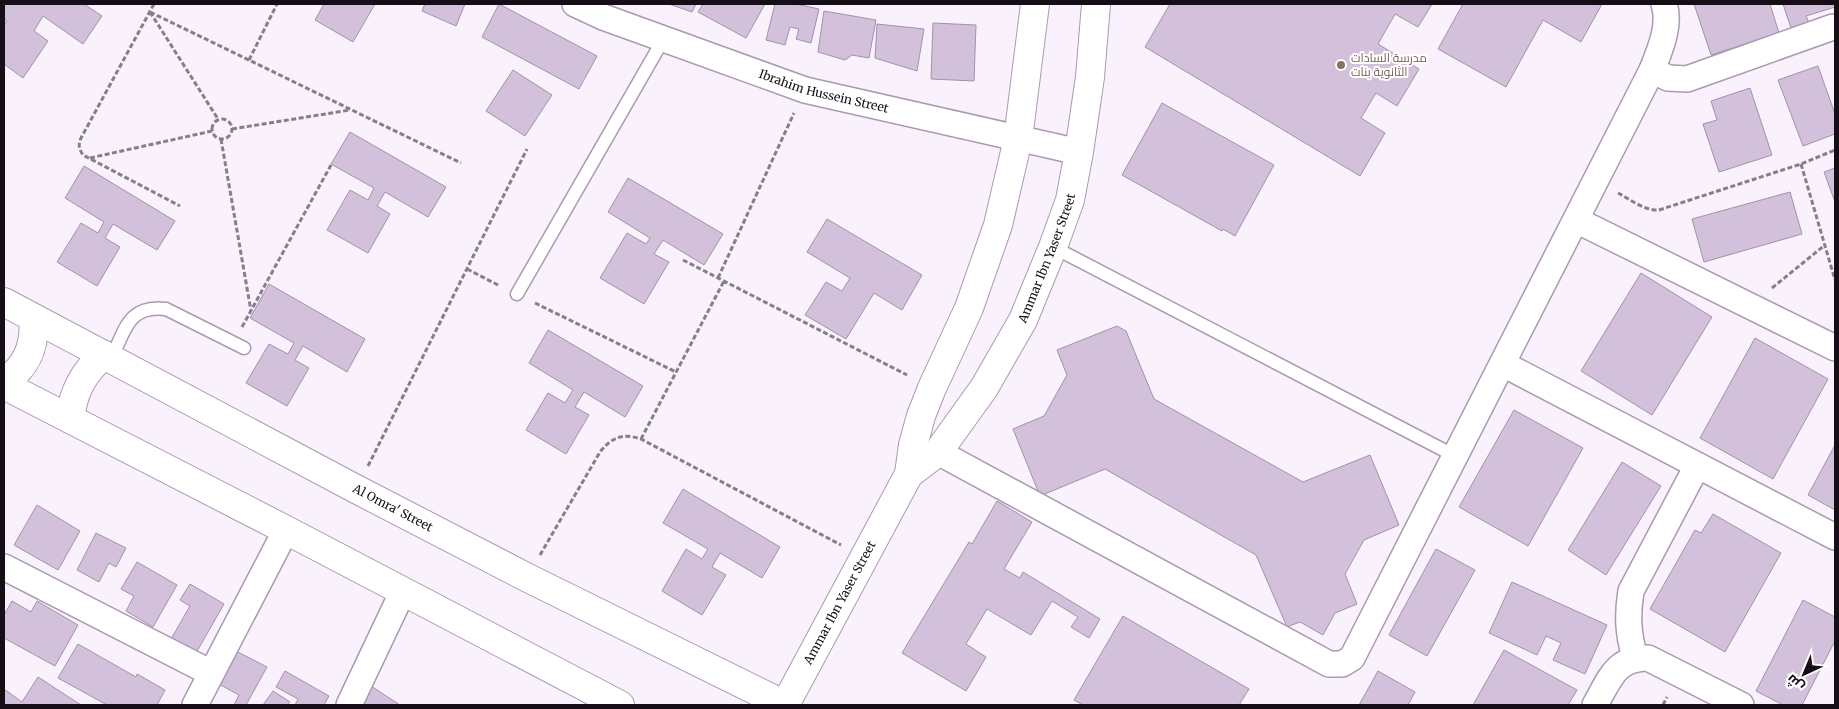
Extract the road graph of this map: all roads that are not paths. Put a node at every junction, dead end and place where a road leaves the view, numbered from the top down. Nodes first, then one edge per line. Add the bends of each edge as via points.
1 (575, 4) edge
2 (1035, 4) edge
3 (1096, 4) edge
4 (1664, 4) edge
5 (606, 11) edge
6 (1833, 27) dead end
7 (664, 40) junction
8 (1652, 70) junction
9 (1018, 139) junction
10 (1079, 152) junction
11 (1576, 220) junction
12 (1053, 247) junction
13 (517, 294) road end
14 (4, 302) edge
15 (33, 318) junction
16 (239, 346) road end
17 (1835, 348) edge
18 (108, 357) junction
19 (1502, 364) junction
20 (4, 383) edge
21 (70, 420) junction
22 (938, 452) junction
23 (1456, 456) junction
24 (1697, 466) junction
25 (909, 474) junction
26 (286, 530) junction
27 (1835, 537) edge
28 (4, 567) edge
29 (404, 591) junction
30 (1635, 658) junction
31 (212, 673) junction
32 (1729, 703) edge
33 (195, 705) edge
34 (349, 705) edge
35 (620, 705) edge
36 (785, 705) edge
37 (1595, 705) edge

1 - 5 street, Ibrahim Hussein Street
2 - 9 street, Ammar Ibn Yaser Street
3 - 10 street, Ammar Ibn Yaser Street
4 - 8 street via 1667,11 1663,41
5 - 7 street, Ibrahim Hussein Street
6 - 8 street via 1687,79 1668,78
7 - 9 street, Ibrahim Hussein Street via 805,90
7 - 13 lane
8 - 11 street
9 - 10 street, Ibrahim Hussein Street
9 - 25 street, Ammar Ibn Yaser Street via 998,224 969,308 932,388 917,430
10 - 12 street, Ammar Ibn Yaser Street via 1070,200
11 - 17 street
11 - 19 street
12 - 22 street, Ammar Ibn Yaser Street via 1018,328 984,388
12 - 23 lane
14 - 15 street, Al Omra' Street
15 - 18 street, Al Omra' Street
15 - 20 street via 33,344 28,356
16 - 18 lane via 166,309 153,307 140,311 130,320
18 - 21 street via 86,372 79,383
18 - 36 street, Al Omra' Street via 528,578
19 - 23 street
19 - 24 street
20 - 21 street
21 - 26 street
22 - 23 street via 1329,664 1342,664 1352,658
22 - 25 street, Ammar Ibn Yaser Street
24 - 27 street
24 - 30 street via 1631,591 1629,636
25 - 36 street, Ammar Ibn Yaser Street
26 - 29 street
26 - 31 street
28 - 31 street
29 - 34 street
29 - 35 street
30 - 32 street via 1648,658
30 - 37 street via 1621,664
31 - 33 street

